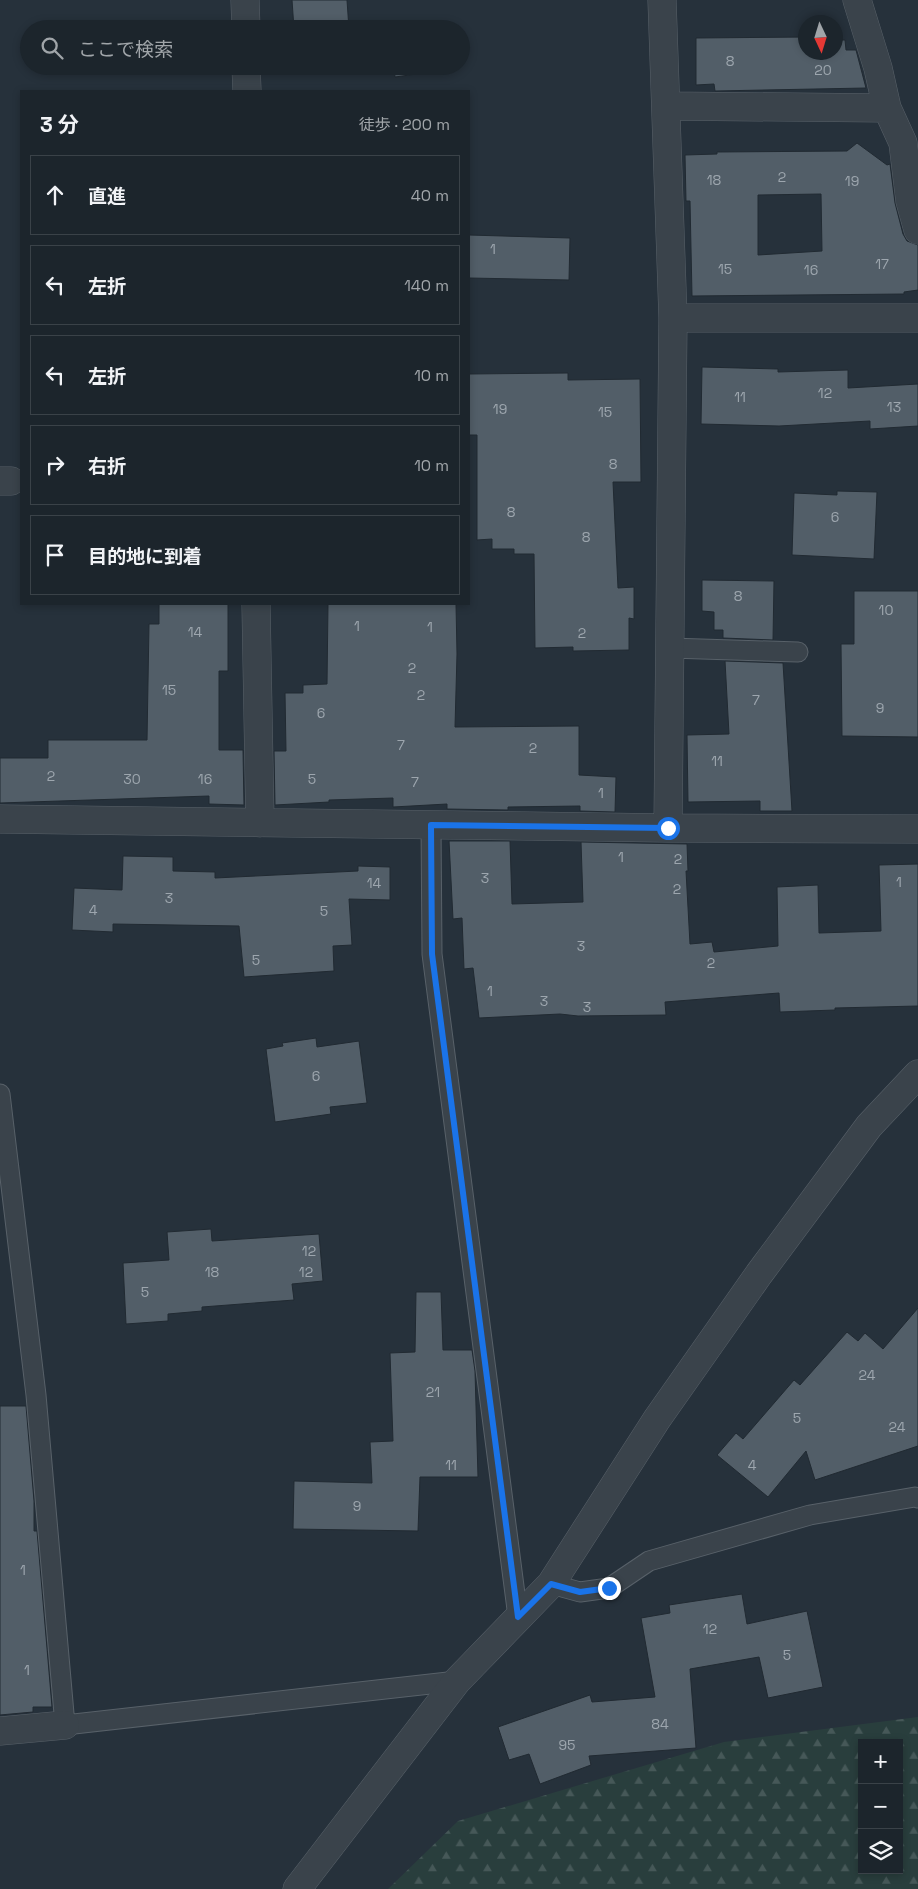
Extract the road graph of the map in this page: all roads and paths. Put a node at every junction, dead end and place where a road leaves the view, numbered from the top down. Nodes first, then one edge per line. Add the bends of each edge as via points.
1 (245, 0) edge
2 (662, 0) edge
3 (857, 0) edge
4 (246, 20) edge
5 (246, 75) edge
6 (247, 90) edge
7 (666, 106) junction
8 (888, 108) junction
9 (918, 230) edge
10 (673, 318) junction
11 (918, 318) edge
12 (256, 605) edge
13 (670, 648) junction
14 (798, 652) dead end
15 (0, 819) edge
16 (260, 823) junction
17 (431, 825) junction
18 (668, 828) junction
19 (918, 829) edge
20 (918, 1074) edge
21 (0, 1094) edge
22 (918, 1498) edge
23 (551, 1584) junction
24 (518, 1617) junction
25 (458, 1681) junction
26 (65, 1725) junction
27 (0, 1731) edge
28 (297, 1889) edge

1 - 4 street
2 - 7 street
3 - 8 street
5 - 6 street
7 - 8 street
7 - 10 street
8 - 9 street via 903,143 910,201
10 - 11 street
10 - 13 street
12 - 16 street
13 - 14 lane
13 - 18 street
15 - 16 street
16 - 17 street
17 - 18 street
17 - 24 lane via 432,954
18 - 19 street
20 - 23 street via 870,1126 759,1274 657,1419
21 - 26 lane via 36,1395
22 - 23 lane via 810,1515 659,1558 649,1561 609,1588 580,1592
23 - 24 street
24 - 25 street
25 - 26 lane
25 - 28 street
26 - 27 street

